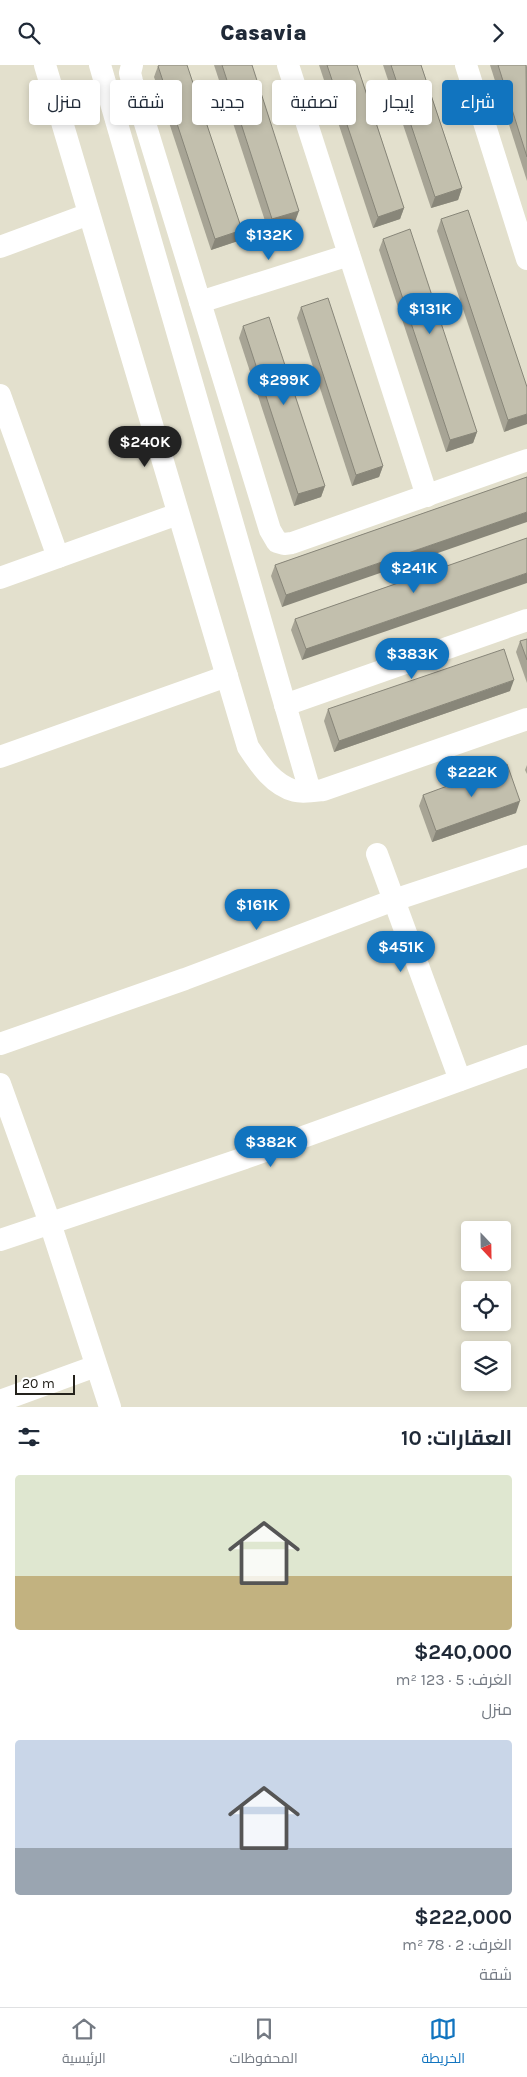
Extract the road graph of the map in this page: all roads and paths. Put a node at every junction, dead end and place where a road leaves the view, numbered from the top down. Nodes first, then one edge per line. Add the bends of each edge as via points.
1 (45, 65) edge
2 (100, 65) edge
3 (132, 65) edge
4 (288, 65) edge
5 (466, 65) edge
6 (90, 214) junction
7 (0, 247) edge
8 (349, 255) junction
9 (527, 259) edge
10 (200, 302) junction
11 (0, 395) edge
12 (527, 460) edge
13 (426, 496) junction
14 (178, 514) junction
15 (58, 557) junction
16 (0, 578) edge
17 (527, 620) edge
18 (227, 676) junction
19 (285, 705) junction
20 (527, 719) edge
21 (0, 757) edge
22 (310, 791) junction
23 (377, 854) dead end
24 (527, 856) edge
25 (394, 899) junction
26 (0, 1044) edge
27 (527, 1056) edge
28 (460, 1080) junction
29 (0, 1084) edge
30 (50, 1223) junction
31 (0, 1240) edge
32 (96, 1366) junction
33 (0, 1401) edge
34 (110, 1407) edge

1 - 6 street
2 - 19 street
3 - 10 street via 132,81
4 - 8 street
5 - 9 street
6 - 7 street
6 - 14 street
8 - 10 street
8 - 13 street
10 - 13 street via 270,530 277,542 292,543
11 - 15 street
12 - 13 street
14 - 15 street
14 - 18 street
15 - 16 street
17 - 19 street
18 - 21 street
18 - 22 street via 248,747 265,771 295,791
19 - 22 street
20 - 22 street via 323,791
23 - 25 street
24 - 25 street
25 - 26 street via 185,979
25 - 28 street
27 - 28 street
28 - 30 street via 245,1158
29 - 30 street
30 - 31 street
30 - 32 street
32 - 33 street
32 - 34 street

